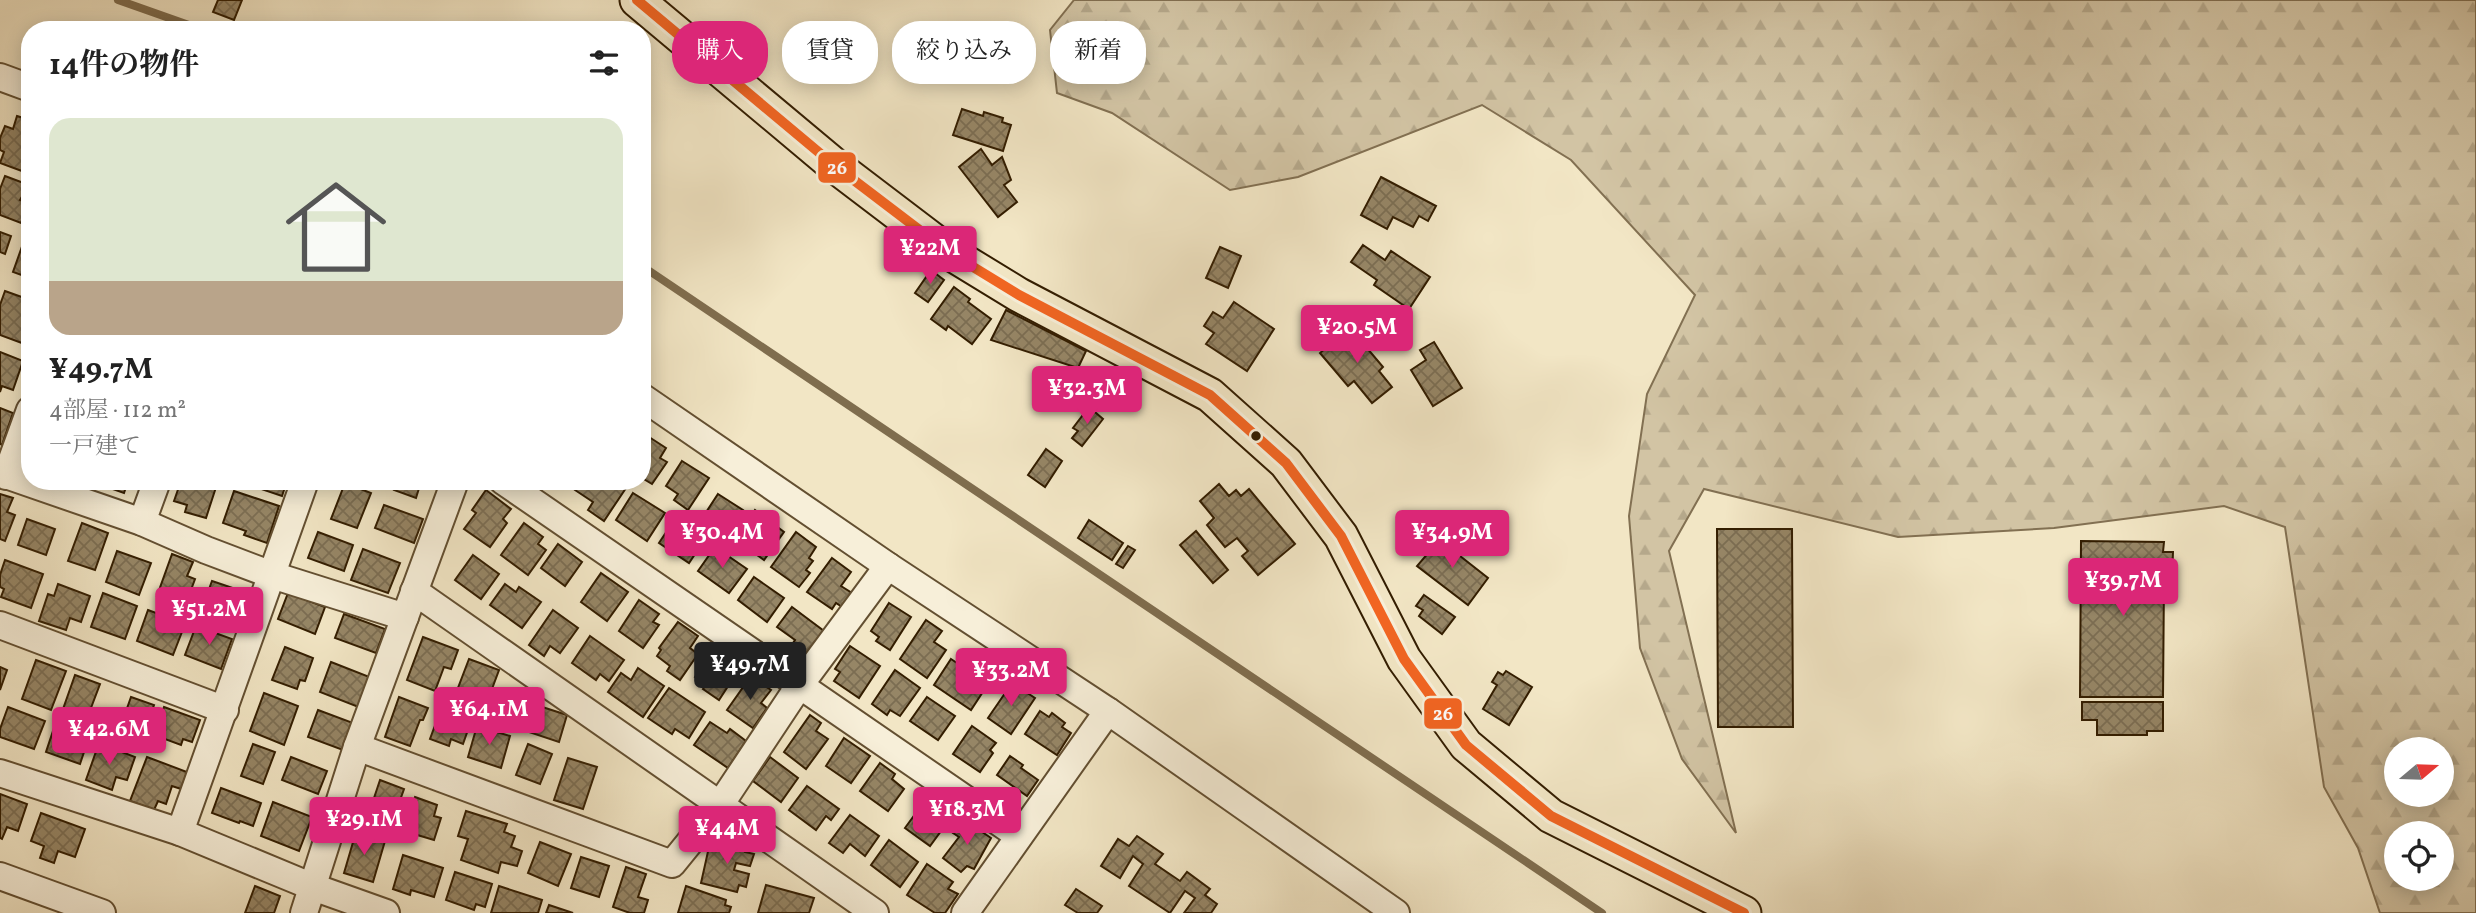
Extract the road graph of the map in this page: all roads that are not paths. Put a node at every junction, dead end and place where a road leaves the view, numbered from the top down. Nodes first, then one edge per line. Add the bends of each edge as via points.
1 (637, 0) edge
2 (0, 77) edge
3 (21, 85) edge
4 (651, 403) edge
5 (21, 432) edge
6 (3, 475) edge
7 (21, 481) edge
8 (47, 490) edge
9 (154, 490) edge
10 (302, 490) edge
11 (453, 490) edge
12 (516, 490) edge
13 (142, 522) junction
14 (888, 566) junction
15 (272, 575) junction
16 (414, 591) junction
17 (405, 617) junction
18 (0, 625) edge
19 (799, 686) junction
20 (225, 710) junction
21 (1108, 711) junction
22 (357, 747) junction
23 (0, 773) edge
24 (720, 805) junction
25 (180, 832) junction
26 (1019, 836) junction
27 (0, 876) edge
28 (313, 887) junction
29 (102, 913) edge
30 (304, 913) edge
31 (386, 913) edge
32 (876, 913) edge
33 (965, 913) edge
34 (1396, 913) edge
35 (1744, 913) edge

1 - 35 main road via 834,166 947,251 1019,295 1210,396 1286,463 1341,536 1404,659 1466,745 1551,816
2 - 3 street
4 - 14 street
5 - 6 street
6 - 7 street
8 - 13 street
9 - 13 street
10 - 15 street
11 - 16 street
12 - 19 street
13 - 15 street
14 - 19 street
14 - 21 street
15 - 17 street
15 - 20 street
16 - 17 street
16 - 24 street
17 - 22 street
18 - 20 street
19 - 24 street
19 - 26 street
20 - 25 street
21 - 26 street
21 - 34 street
22 - 24 street via 671,864
22 - 28 street
23 - 25 street
24 - 32 street
25 - 28 street
26 - 33 street
27 - 29 street
28 - 30 street
28 - 31 street

